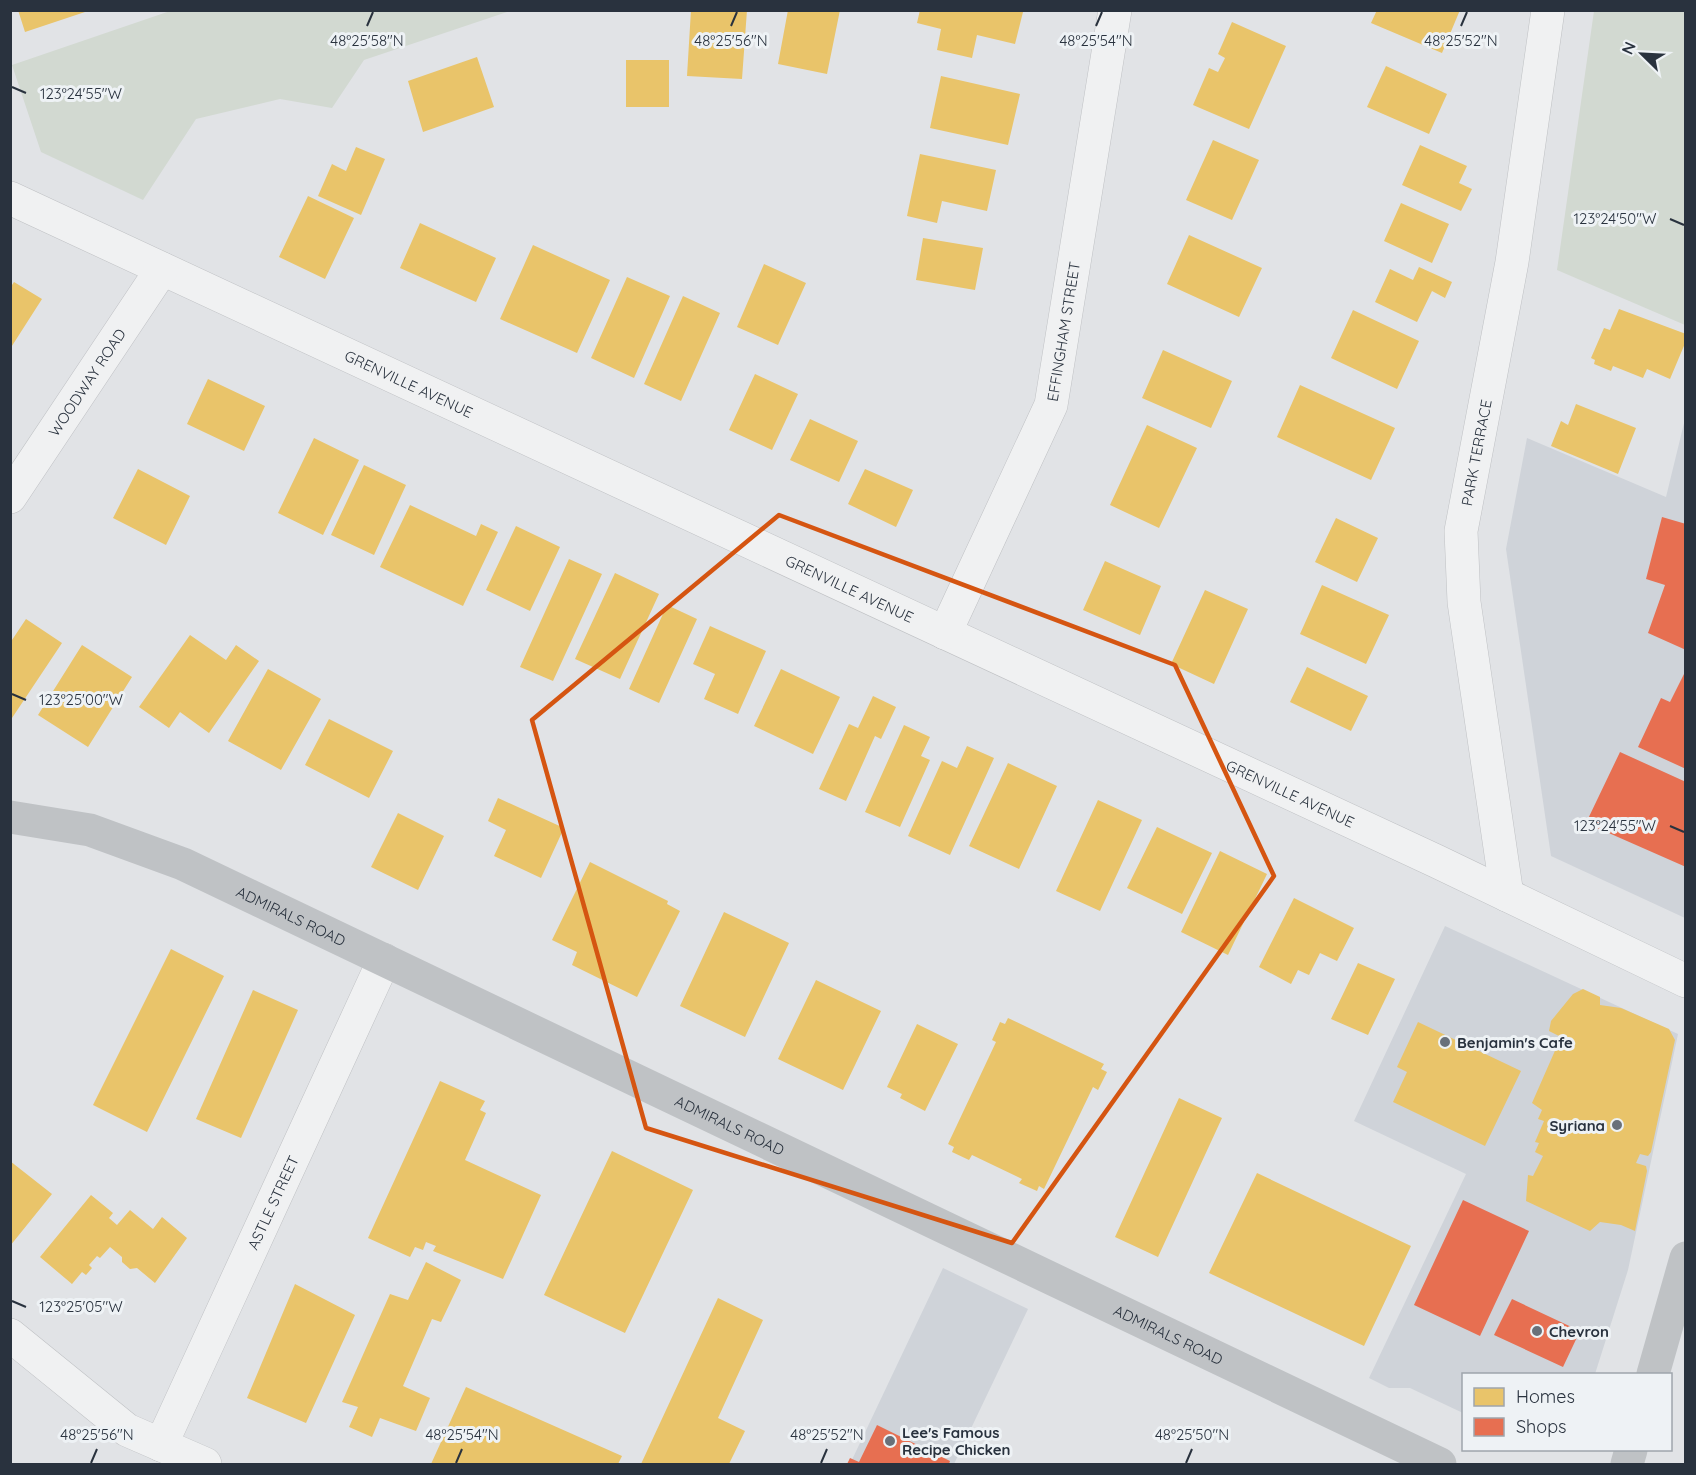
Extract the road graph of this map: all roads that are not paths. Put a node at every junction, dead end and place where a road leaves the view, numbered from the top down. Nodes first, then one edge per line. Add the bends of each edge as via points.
1 (1115, 10) edge
2 (1548, 10) edge
3 (10, 198) edge
4 (162, 268) junction
5 (10, 497) edge
6 (945, 633) junction
7 (10, 817) edge
8 (1506, 895) junction
9 (384, 960) junction
10 (1686, 981) edge
11 (1686, 1258) edge
12 (10, 1335) edge
13 (1653, 1373) edge
14 (161, 1445) junction
15 (205, 1464) edge
16 (1440, 1464) edge

1 - 6 street, EFFINGHAM STREET via 1051,405
2 - 8 street, PARK TERRACE via 1512,262 1461,531 1464,602
3 - 4 street, GRENVILLE AVENUE
4 - 5 street, WOODWAY ROAD
4 - 6 street, GRENVILLE AVENUE
6 - 8 street, GRENVILLE AVENUE
7 - 9 main road, ADMIRALS ROAD via 90,831 183,864
8 - 10 street, GRENVILLE AVENUE
9 - 14 street, ASTLE STREET
9 - 16 main road, ADMIRALS ROAD
11 - 13 main road
12 - 14 street via 127,1430
14 - 15 street

